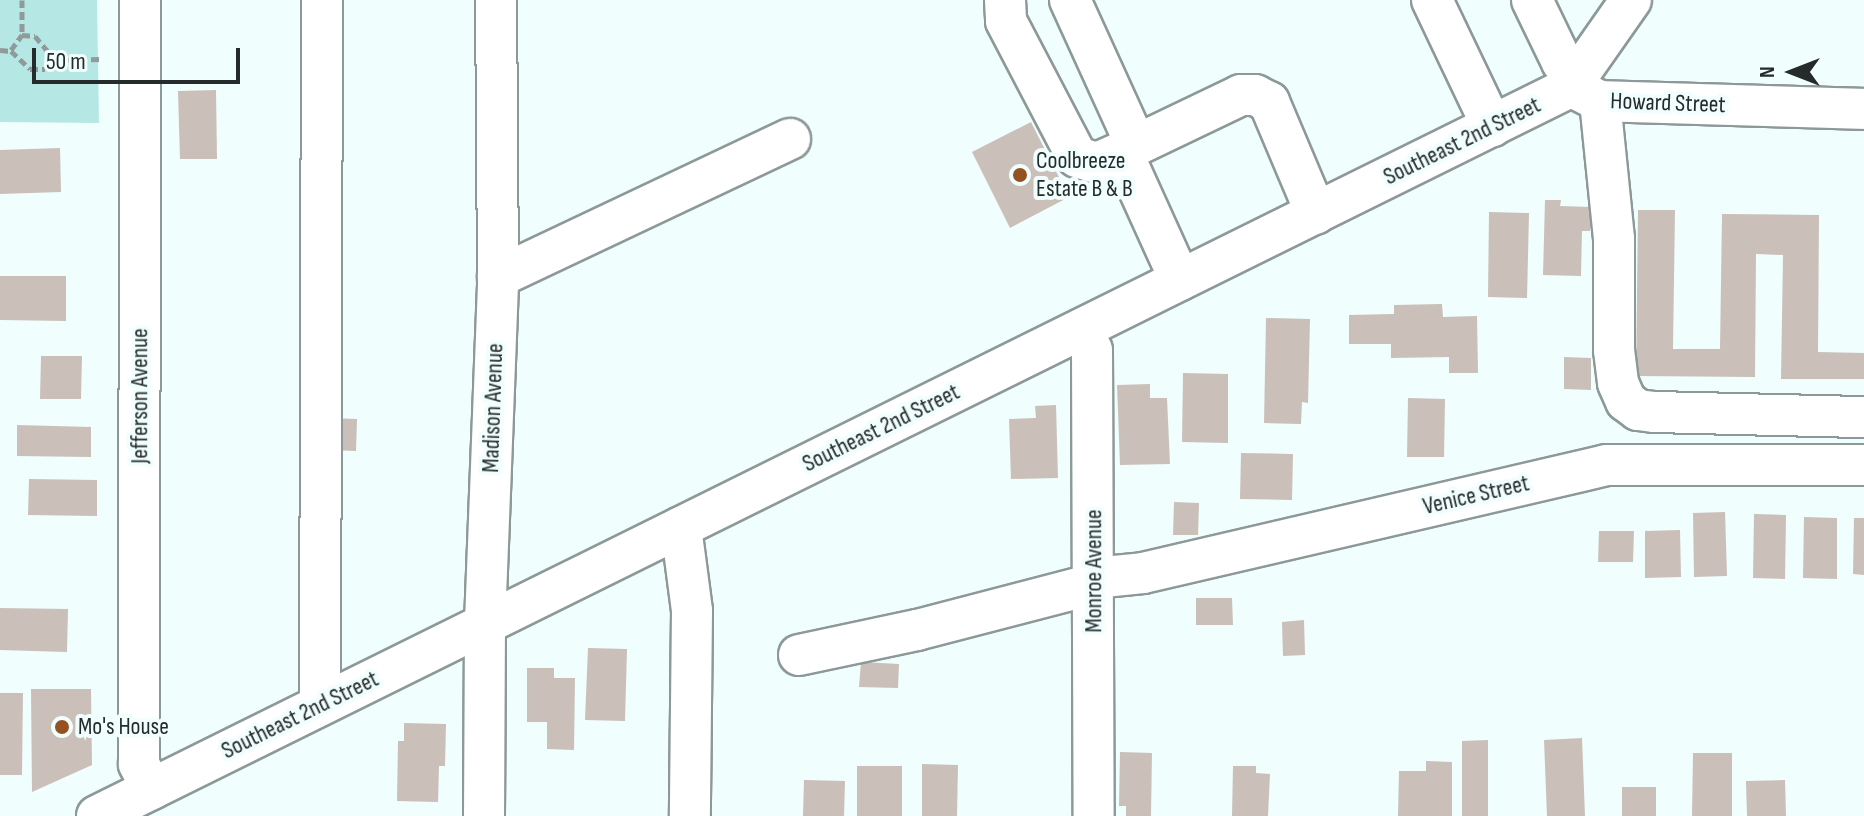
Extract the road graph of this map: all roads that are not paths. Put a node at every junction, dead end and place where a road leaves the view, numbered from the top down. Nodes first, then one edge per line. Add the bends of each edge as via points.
1 (140, 0) edge
2 (322, 0) edge
3 (496, 0) edge
4 (1005, 0) edge
5 (1070, 0) edge
6 (1432, 0) edge
7 (1532, 0) edge
8 (1631, 0) edge
9 (1583, 89) junction
10 (1864, 109) edge
11 (1492, 126) junction
12 (790, 139) dead end
13 (1129, 149) junction
14 (1316, 213) junction
15 (498, 277) junction
16 (1180, 280) junction
17 (1082, 329) junction
18 (1864, 417) edge
19 (1864, 465) edge
20 (681, 527) junction
21 (1094, 581) junction
22 (485, 623) junction
23 (799, 655) dead end
24 (320, 705) junction
25 (151, 789) junction
26 (97, 816) edge
27 (484, 816) edge
28 (690, 816) edge
29 (1094, 816) edge

1 - 25 street, Jefferson Avenue via 139,764
2 - 24 street
3 - 15 street, Madison Avenue
4 - 13 street via 1006,21 1077,157 1097,163
5 - 13 street
6 - 11 street
7 - 9 street via 1562,62
8 - 9 street, Southeast 2nd Street
9 - 10 street, Howard Street
9 - 11 street, Southeast 2nd Street
9 - 18 street via 1614,239 1618,383 1626,401 1638,410 1655,412
11 - 14 street, Southeast 2nd Street
12 - 15 street
13 - 14 street via 1241,95 1255,95 1269,102
13 - 16 street
14 - 16 street, Southeast 2nd Street
15 - 22 street, Madison Avenue
16 - 17 street, Southeast 2nd Street
17 - 20 street, Southeast 2nd Street
17 - 21 street, Monroe Avenue via 1092,350
19 - 21 street, Venice Street via 1606,465
20 - 22 street, Southeast 2nd Street
20 - 28 street via 692,611
21 - 23 street, Venice Street via 917,630
21 - 29 street, Monroe Avenue
22 - 24 street, Southeast 2nd Street
22 - 27 street, Madison Avenue
24 - 25 street, Southeast 2nd Street
25 - 26 street, Southeast 2nd Street

